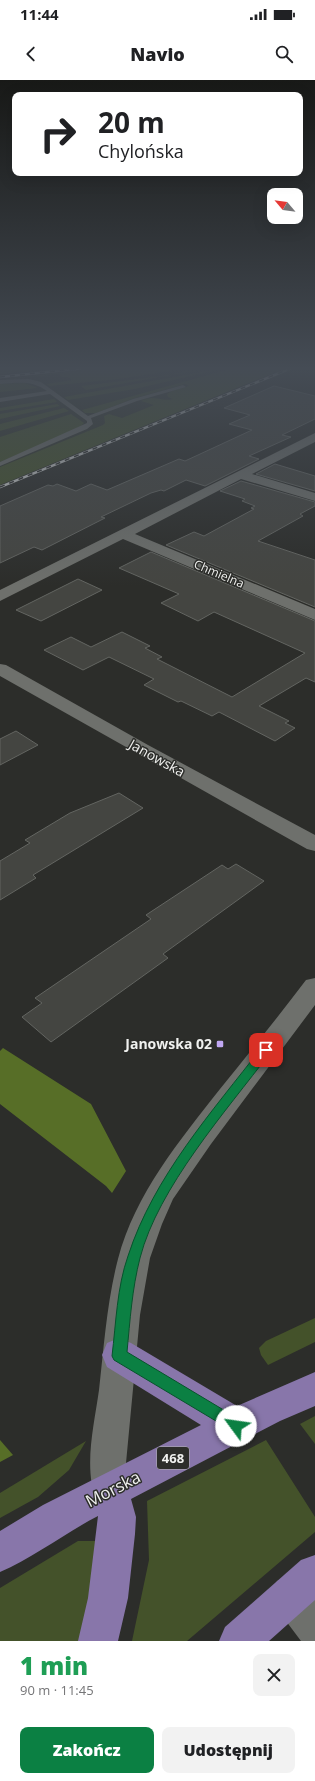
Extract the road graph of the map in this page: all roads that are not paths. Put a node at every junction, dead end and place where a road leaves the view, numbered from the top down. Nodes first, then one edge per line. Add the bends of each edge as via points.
1 (57, 440) edge
2 (309, 440) edge
3 (0, 464) edge
4 (241, 475) junction
5 (315, 497) edge
6 (123, 534) junction
7 (0, 596) edge
8 (315, 615) edge
9 (0, 669) edge
10 (315, 844) edge
11 (315, 987) edge
12 (119, 1356) junction
13 (315, 1389) edge
14 (236, 1426) junction
15 (110, 1490) junction
16 (0, 1553) edge
17 (303, 1584) edge
18 (315, 1627) edge
19 (98, 1641) edge
20 (239, 1641) edge

1 - 3 lane
2 - 4 street
4 - 5 street
4 - 6 street
6 - 7 street
6 - 8 street, Chmielna
9 - 10 street, Janowska
11 - 12 street via 201,1135 163,1190 147,1222 134,1258
12 - 14 main road
12 - 15 street via 108,1463
13 - 14 main road, Morska / 468
14 - 15 main road, Morska / 468
15 - 16 main road, Morska / 468 via 56,1518
15 - 19 main road via 117,1517 116,1534 108,1598
17 - 18 street
17 - 20 main road

